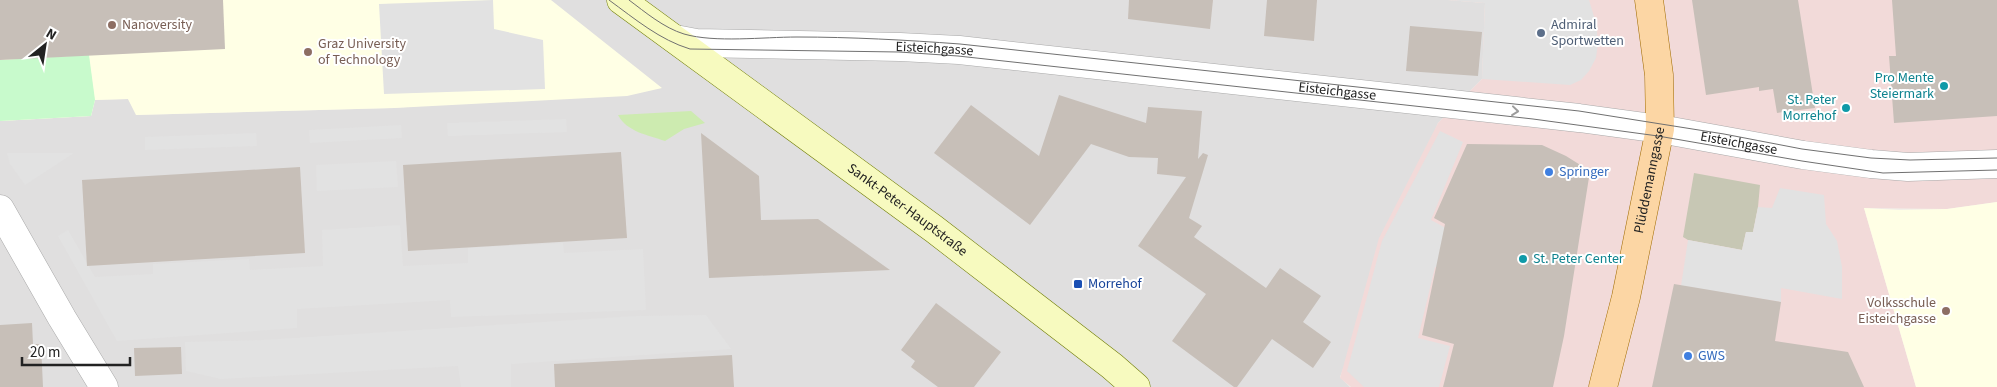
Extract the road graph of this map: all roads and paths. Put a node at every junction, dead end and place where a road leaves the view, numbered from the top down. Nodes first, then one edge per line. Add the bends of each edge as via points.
1 (621, 0) edge
2 (1650, 0) edge
3 (675, 39) junction
4 (1660, 129) junction
5 (1997, 164) edge
6 (0, 209) edge
7 (104, 387) edge
8 (1136, 387) edge
9 (1603, 387) edge

1 - 3 main road, Sankt-Peter-Hauptstraße
2 - 4 main road, Plüddemanngasse via 1659,75
3 -> 4 street, Eisteichgasse via 696,43 959,50
3 - 8 main road, Sankt-Peter-Hauptstraße via 934,229
4 - 5 street, Eisteichgasse via 1886,165
4 - 9 main road, Plüddemanngasse via 1626,297
6 - 7 street

